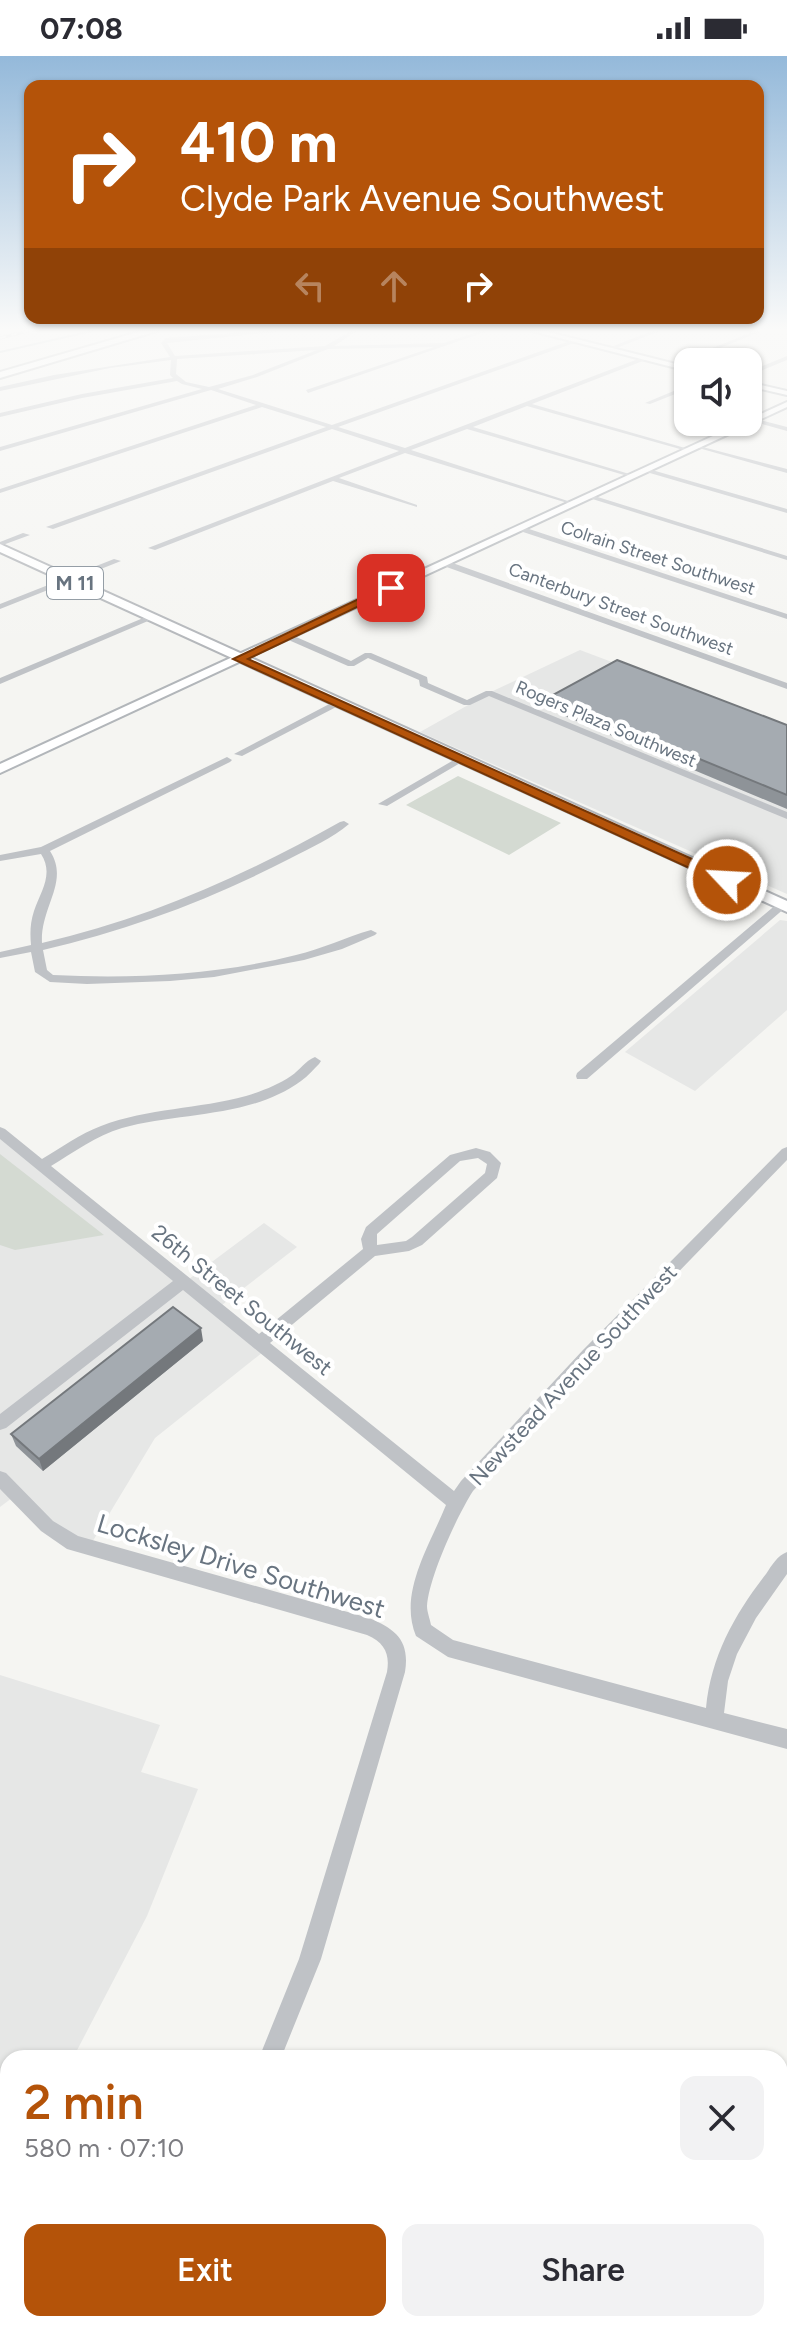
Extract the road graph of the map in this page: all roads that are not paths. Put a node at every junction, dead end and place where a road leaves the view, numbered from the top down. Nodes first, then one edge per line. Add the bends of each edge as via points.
1 (42, 437) edge
2 (165, 437) edge
3 (302, 437) edge
4 (362, 437) edge
5 (440, 437) edge
6 (501, 437) edge
7 (652, 437) edge
8 (716, 437) edge
9 (693, 448) junction
10 (0, 449) edge
11 (404, 451) junction
12 (645, 470) junction
13 (787, 471) edge
14 (633, 476) junction
15 (332, 478) junction
16 (0, 491) edge
17 (588, 496) junction
18 (572, 504) junction
19 (415, 506) dead end
20 (787, 511) edge
21 (50, 527) dead end
22 (520, 528) junction
23 (26, 535) dead end
24 (0, 546) edge
25 (152, 548) dead end
26 (787, 558) edge
27 (117, 561) dead end
28 (444, 563) junction
29 (69, 580) junction
30 (0, 607) edge
31 (787, 617) edge
32 (151, 618) junction
33 (287, 636) junction
34 (239, 659) junction
35 (0, 681) edge
36 (787, 686) edge
37 (337, 703) junction
38 (239, 754) dead end
39 (462, 759) junction
40 (227, 760) dead end
41 (0, 769) edge
42 (383, 804) dead end
43 (787, 816) edge
44 (344, 824) dead end
45 (44, 850) junction
46 (0, 858) edge
47 (785, 906) edge
48 (371, 933) dead end
49 (37, 948) junction
50 (0, 955) edge
51 (315, 1061) dead end
52 (582, 1076) dead end
53 (0, 1132) edge
54 (787, 1152) edge
55 (42, 1166) junction
56 (371, 1251) junction
57 (184, 1281) junction
58 (260, 1342) junction
59 (0, 1423) edge
60 (0, 1478) edge
61 (456, 1503) junction
62 (787, 1560) edge
63 (714, 1719) junction
64 (787, 1739) edge
65 (273, 2050) edge

1 - 10 street
2 - 16 street
3 - 21 street
4 - 11 street
5 - 11 street
6 - 14 street
7 - 9 street
8 - 9 main road
9 - 12 main road
9 - 13 street
11 - 15 street
11 - 18 street
12 - 14 main road
12 - 20 street
14 - 17 main road
15 - 19 street
15 - 25 street
17 - 18 main road
17 - 26 street
18 - 22 main road
22 - 28 main road
22 - 31 street, Colrain Street Southwest
23 - 24 street
24 - 29 main road, M 11
27 - 29 street
28 - 33 main road
28 - 36 street, Canterbury Street Southwest
29 - 30 street
29 - 32 main road, M 11
32 - 34 main road, M 11
32 - 35 street
33 - 34 main road
33 - 43 street, Rogers Plaza Southwest via 351,664 368,655 467,703 489,693
34 - 37 main road, M 11
34 - 41 main road
37 - 38 street
37 - 39 main road, M 11
39 - 42 street
39 - 47 main road, M 11
40 - 45 street
44 - 49 street via 242,881 189,903
45 - 46 street
45 - 49 street via 53,862 54,878 38,917
47 - 52 street
48 - 49 street via 341,946 259,965 147,978 50,978 41,972
49 - 50 street
51 - 55 street via 294,1080 226,1105 98,1132
53 - 55 street, 26th Street Southwest
54 - 61 street, Newstead Avenue Southwest via 589,1354
55 - 57 street, 26th Street Southwest
56 - 56 street via 417,1241 492,1175 494,1163 477,1153 455,1158 371,1231
56 - 58 street
57 - 58 street, 26th Street Southwest
57 - 59 street
58 - 61 street, 26th Street Southwest
60 - 65 street, Locksley Drive Southwest via 47,1526 73,1543 369,1627 393,1643 398,1666 310,1959
61 - 63 street, Newstead Avenue Southwest via 419,1597 423,1630 448,1648
62 - 63 street via 734,1640 721,1671
63 - 64 street

